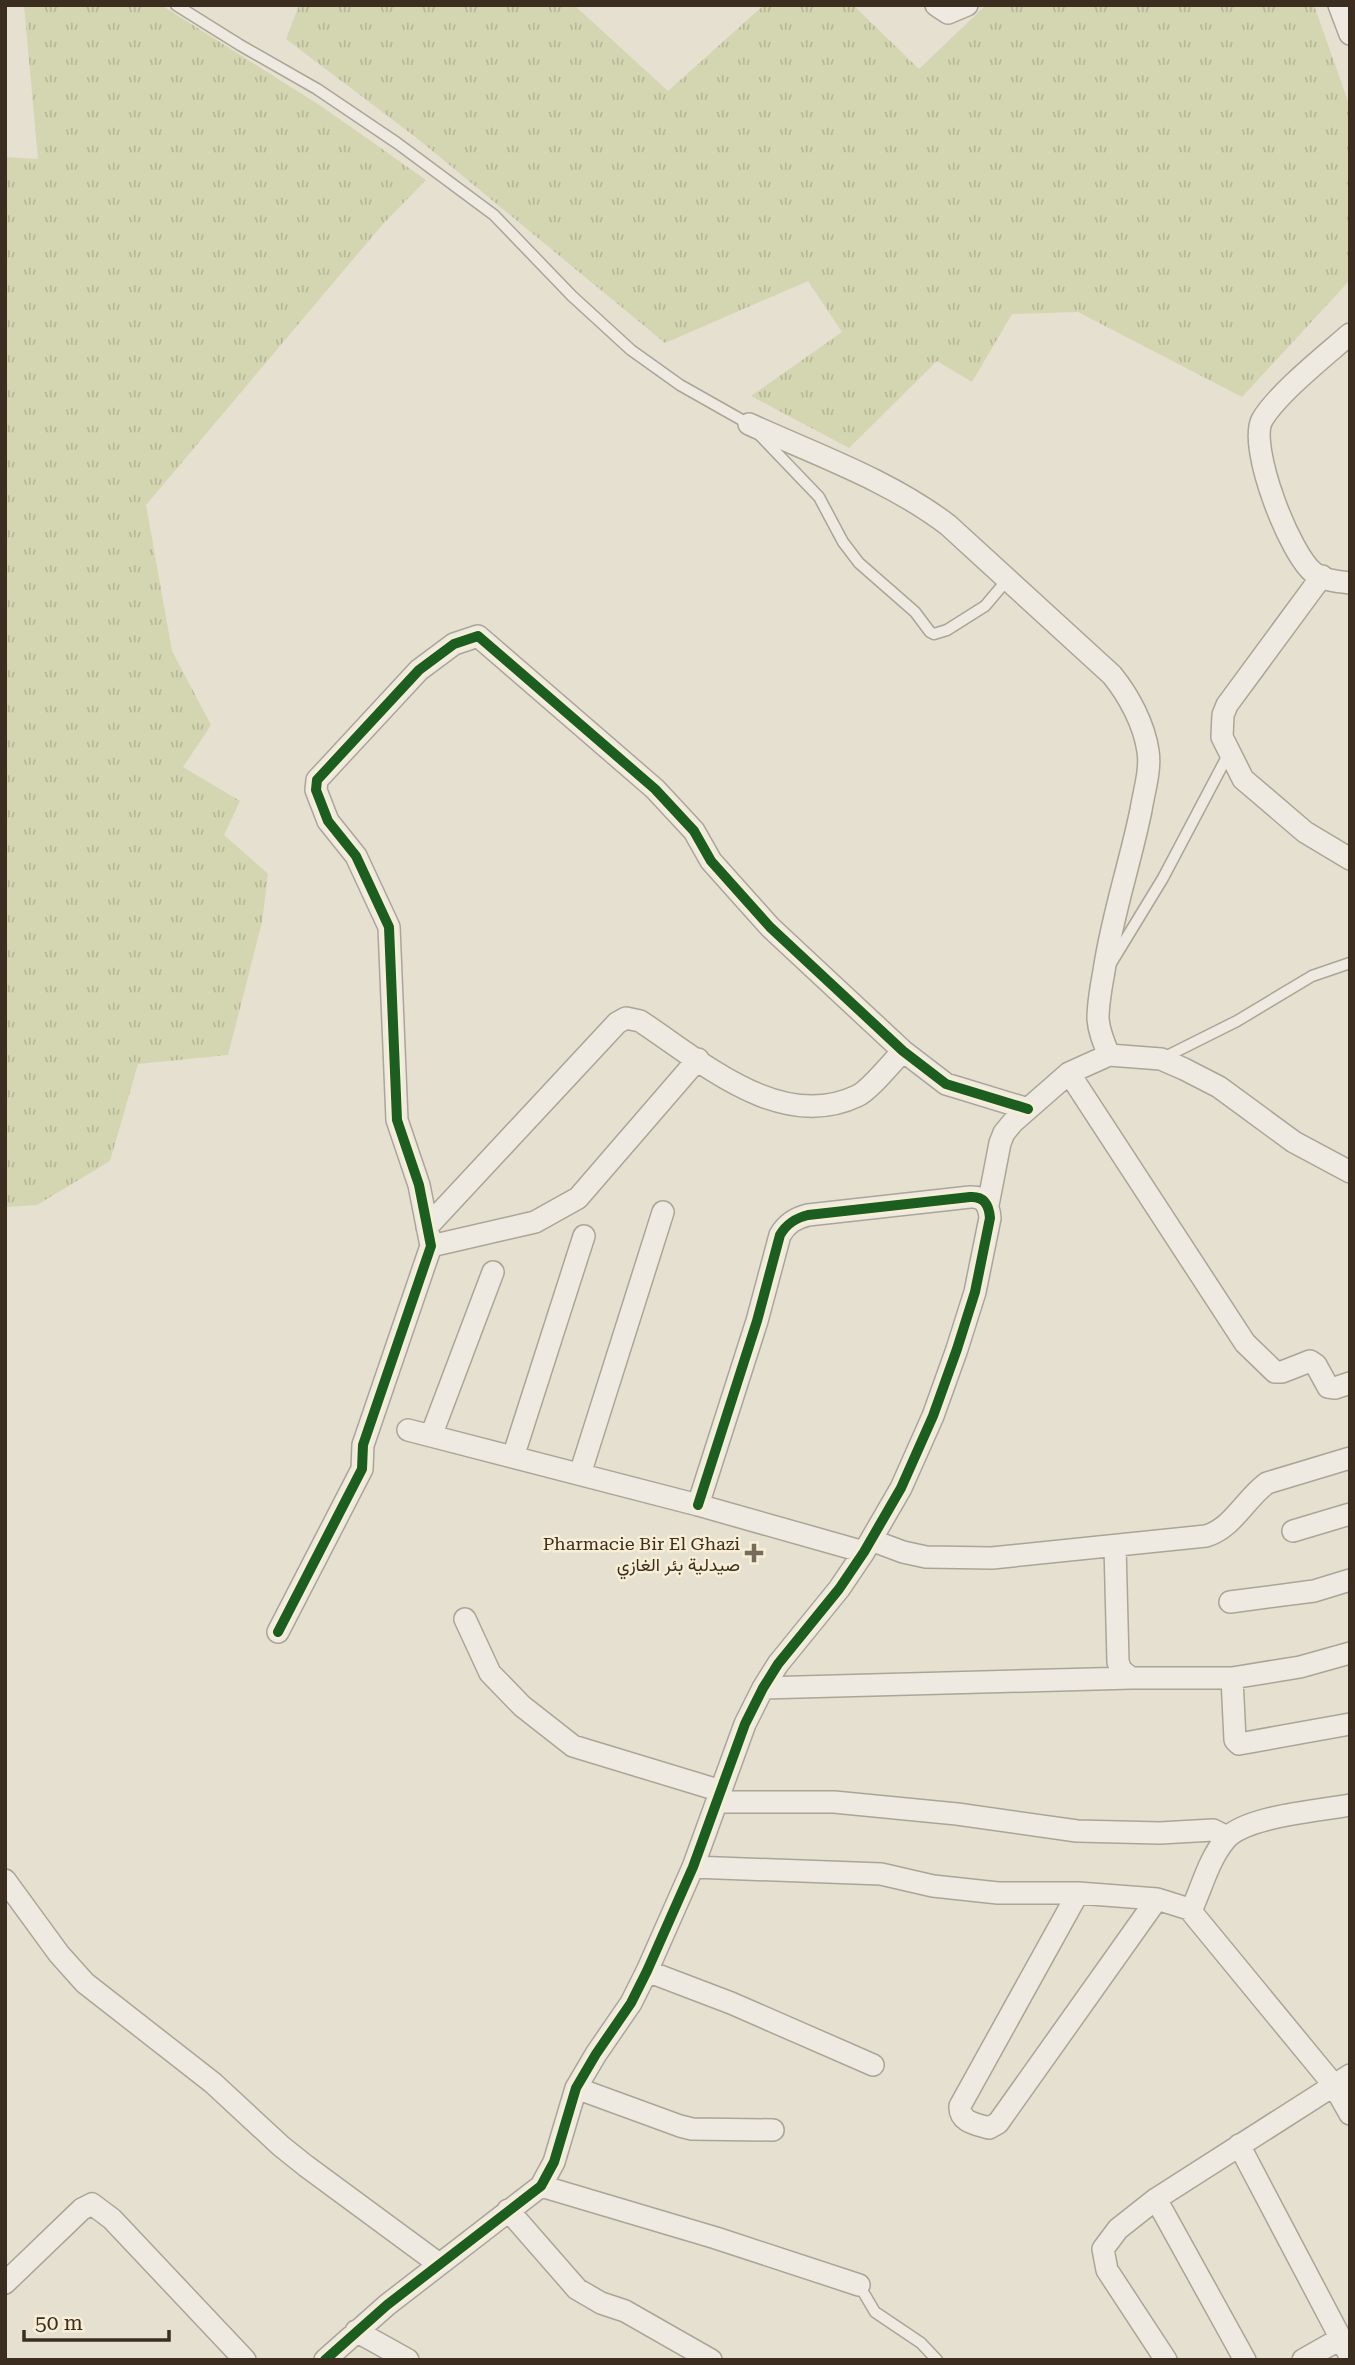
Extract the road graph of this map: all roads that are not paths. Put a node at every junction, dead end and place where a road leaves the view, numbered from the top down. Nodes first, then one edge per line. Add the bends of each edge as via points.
1 (176, 5) edge
2 (936, 5) edge
3 (967, 5) edge
4 (1339, 5) edge
5 (1350, 34) edge
6 (1350, 334) edge
7 (749, 424) junction
8 (1322, 576) junction
9 (1007, 580) junction
10 (1350, 583) edge
11 (1230, 751) junction
12 (1350, 859) edge
13 (1350, 963) edge
14 (1103, 975) junction
15 (903, 1051) junction
16 (1109, 1055) junction
17 (698, 1059) junction
18 (1161, 1059) junction
19 (1069, 1073) junction
20 (1028, 1109) junction
21 (1350, 1172) edge
22 (988, 1205) junction
23 (663, 1212) dead end
24 (584, 1236) dead end
25 (429, 1237) junction
26 (493, 1272) dead end
27 (1350, 1383) edge
28 (408, 1430) dead end
29 (431, 1436) junction
30 (513, 1457) junction
31 (1350, 1458) edge
32 (580, 1474) junction
33 (698, 1505) junction
34 (1350, 1514) edge
35 (1293, 1531) dead end
36 (867, 1546) junction
37 (1115, 1546) junction
38 (1350, 1580) edge
39 (1230, 1602) dead end
40 (465, 1619) dead end
41 (278, 1632) dead end
42 (1350, 1653) edge
43 (1131, 1678) junction
44 (1232, 1678) junction
45 (763, 1688) junction
46 (1350, 1724) edge
47 (719, 1796) junction
48 (1350, 1805) edge
49 (1227, 1837) junction
50 (693, 1867) junction
51 (5, 1880) edge
52 (1078, 1893) junction
53 (1157, 1899) junction
54 (1189, 1909) junction
55 (647, 1971) junction
56 (873, 2065) dead end
57 (1341, 2079) edge
58 (576, 2088) junction
59 (1350, 2114) edge
60 (773, 2130) dead end
61 (1239, 2145) junction
62 (541, 2186) junction
63 (1156, 2199) junction
64 (508, 2210) junction
65 (439, 2264) junction
66 (5, 2283) edge
67 (859, 2285) joint
68 (356, 2331) junction
69 (1345, 2347) edge
70 (245, 2360) edge
71 (325, 2360) edge
72 (408, 2360) edge
73 (711, 2360) edge
74 (937, 2360) edge
75 (1166, 2360) edge
76 (1245, 2360) edge
77 (1303, 2360) edge

1 - 7 lane via 397,143 494,215 631,350 680,385
2 - 3 street via 948,13
4 - 5 street
6 - 8 street via 1275,404 1261,422 1259,433 1284,530 1313,572
7 - 9 street via 895,489 948,525
7 - 9 lane via 819,497 859,563 915,612 930,632 947,630 985,606
8 - 10 street
8 - 11 street via 1227,705 1221,728
9 - 14 street via 1126,692 1148,752 1148,773
11 - 12 street via 1252,788 1305,832
11 - 14 lane via 1147,906
13 - 18 lane via 1312,976
14 - 16 street via 1098,1019
15 - 17 street via 859,1096 823,1107 784,1105 746,1091
15 - 20 street via 946,1084
15 - 25 street via 770,927 655,789 478,636 454,644 419,670 317,780 316,790 328,821 356,856 389,927 397,1120 419,1185
16 - 18 street
16 - 19 street
17 - 25 street via 578,1198 536,1222
17 - 25 street via 640,1021 625,1018 617,1023
18 - 21 street via 1219,1087 1294,1142
19 - 20 street
19 - 27 street via 1245,1343 1275,1372 1310,1361 1328,1387
20 - 22 street via 1004,1133
22 - 33 street via 970,1197 808,1215 784,1228
22 - 36 street via 990,1218 978,1279 957,1349 906,1476
23 - 32 street
24 - 30 street
25 - 41 street via 363,1445 362,1469
26 - 29 street
28 - 29 street
29 - 30 street
30 - 32 street
31 - 37 street via 1267,1483 1216,1534
32 - 33 street
33 - 36 street
34 - 35 street
36 - 37 street via 926,1557 992,1558
36 - 45 street
37 - 43 street via 1118,1662
38 - 39 street via 1314,1591
40 - 47 street via 490,1673 522,1706 573,1746
42 - 44 street
43 - 44 street
43 - 45 street
44 - 46 street via 1235,1740 1239,1744
45 - 47 street
47 - 49 street via 957,1814 1077,1831 1213,1830
47 - 50 street
48 - 49 street via 1258,1821
49 - 54 street
50 - 52 street via 881,1874 998,1894
50 - 55 street
51 - 65 street via 85,1983 213,2083 306,2166
52 - 53 street
52 - 53 street via 960,2106 963,2119 989,2128 998,2123
53 - 54 street
54 - 57 street
55 - 56 street
55 - 58 street
57 - 59 street
57 - 61 street
58 - 60 street via 692,2129
58 - 62 street via 554,2162
61 - 63 street
61 - 69 street
62 - 64 street
62 - 67 street
63 - 75 street via 1118,2229 1103,2249 1107,2270
63 - 76 street
64 - 65 street
64 - 73 street via 577,2289
65 - 68 street
66 - 70 street via 82,2208 92,2204 112,2219
67 - 74 lane via 875,2312 922,2343
68 - 71 street
68 - 72 street
69 - 77 street

